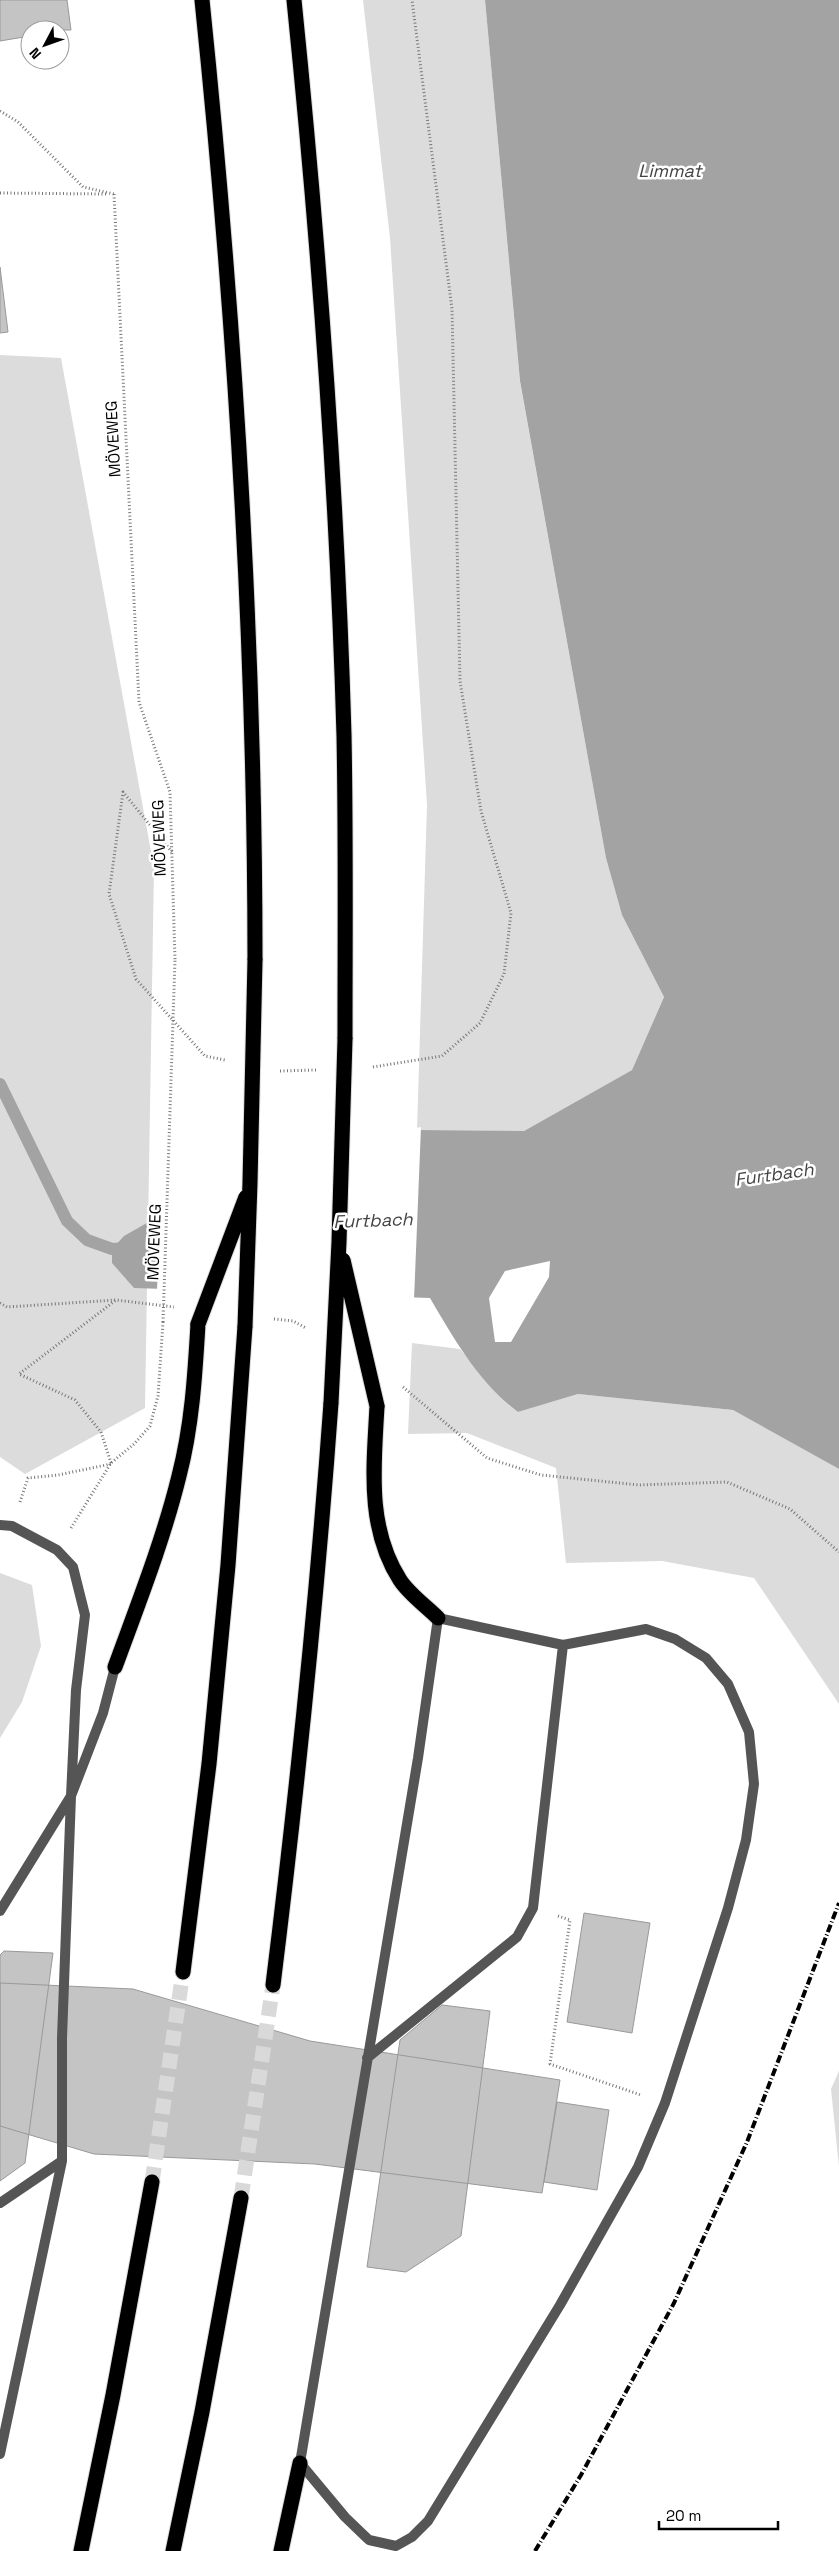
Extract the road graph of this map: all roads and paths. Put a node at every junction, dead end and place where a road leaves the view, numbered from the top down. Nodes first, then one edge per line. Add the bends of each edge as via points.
1 (202, 0) edge
2 (294, 0) edge
3 (412, 0) edge
4 (0, 111) edge
5 (0, 193) edge
6 (114, 194) junction
7 (172, 852) junction
8 (136, 980) dead end
9 (442, 1056) dead end
10 (250, 1183) junction
11 (339, 1242) junction
12 (116, 1300) junction
13 (0, 1303) edge
14 (175, 1307) dead end
15 (273, 1319) dead end
16 (309, 1329) dead end
17 (395, 1382) dead end
18 (111, 1463) junction
19 (0, 1525) edge
20 (12, 1526) junction
21 (58, 1550) junction
22 (839, 1552) edge
23 (438, 1618) junction
24 (563, 1645) junction
25 (115, 1667) joint
26 (71, 1796) junction
27 (533, 1908) junction
28 (0, 1911) edge
29 (183, 1972) tunnel mouth
30 (273, 1985) tunnel mouth
31 (367, 2058) junction
32 (665, 2103) junction
33 (62, 2161) junction
34 (152, 2182) tunnel mouth
35 (241, 2198) tunnel mouth
36 (0, 2203) edge
37 (0, 2454) edge
38 (300, 2463) junction
39 (395, 2548) edge
40 (81, 2551) edge
41 (173, 2551) edge
42 (281, 2551) edge

1 - 10 highway, bridge via 231,303 253,738 255,960
2 - 11 highway, bridge via 322,306 336,532 344,746 345,1039
3 - 9 path via 452,310 460,681 481,811 511,913 504,974 480,1023
4 - 6 path via 18,122 83,187
5 - 6 path
6 - 7 path, MÖVEWEG via 139,702 170,792
7 - 8 path via 123,792 109,894
7 - 18 path, MÖVEWEG, bridge via 175,960 158,1396 150,1426
10 - 25 highway, bridge via 198,1324 192,1400 180,1474 161,1542
10 - 29 highway, bridge via 227,1575 209,1764
11 - 23 highway, bridge via 377,1406 373,1481 379,1534 401,1580
11 - 30 highway, bridge via 318,1574 300,1765
12 - 13 path via 7,1306
12 - 14 path
12 - 18 path via 20,1374 75,1400 101,1432
15 - 16 path via 293,1321
17 - 22 path via 486,1458 541,1475 638,1486 727,1482 790,1509
18 - 20 path via 28,1478
18 - 21 path
19 - 20 lane
20 - 21 lane
21 - 26 lane via 73,1567 85,1615 76,1690
23 - 24 lane
23 - 31 lane via 418,1758
24 - 27 lane
24 - 32 lane via 646,1629 675,1639 706,1658 728,1684 749,1732 754,1784 746,1840 728,1908
25 - 26 lane via 103,1713
26 - 28 lane
26 - 33 lane via 62,2038
27 - 31 lane via 517,1937
27 - 32 path via 570,1920 550,2064
31 - 38 lane
32 - 39 lane via 638,2167 478,2442 428,2521
33 - 36 lane
33 - 37 lane
34 - 40 highway
35 - 41 highway
38 - 39 lane via 369,2540
38 - 42 highway

